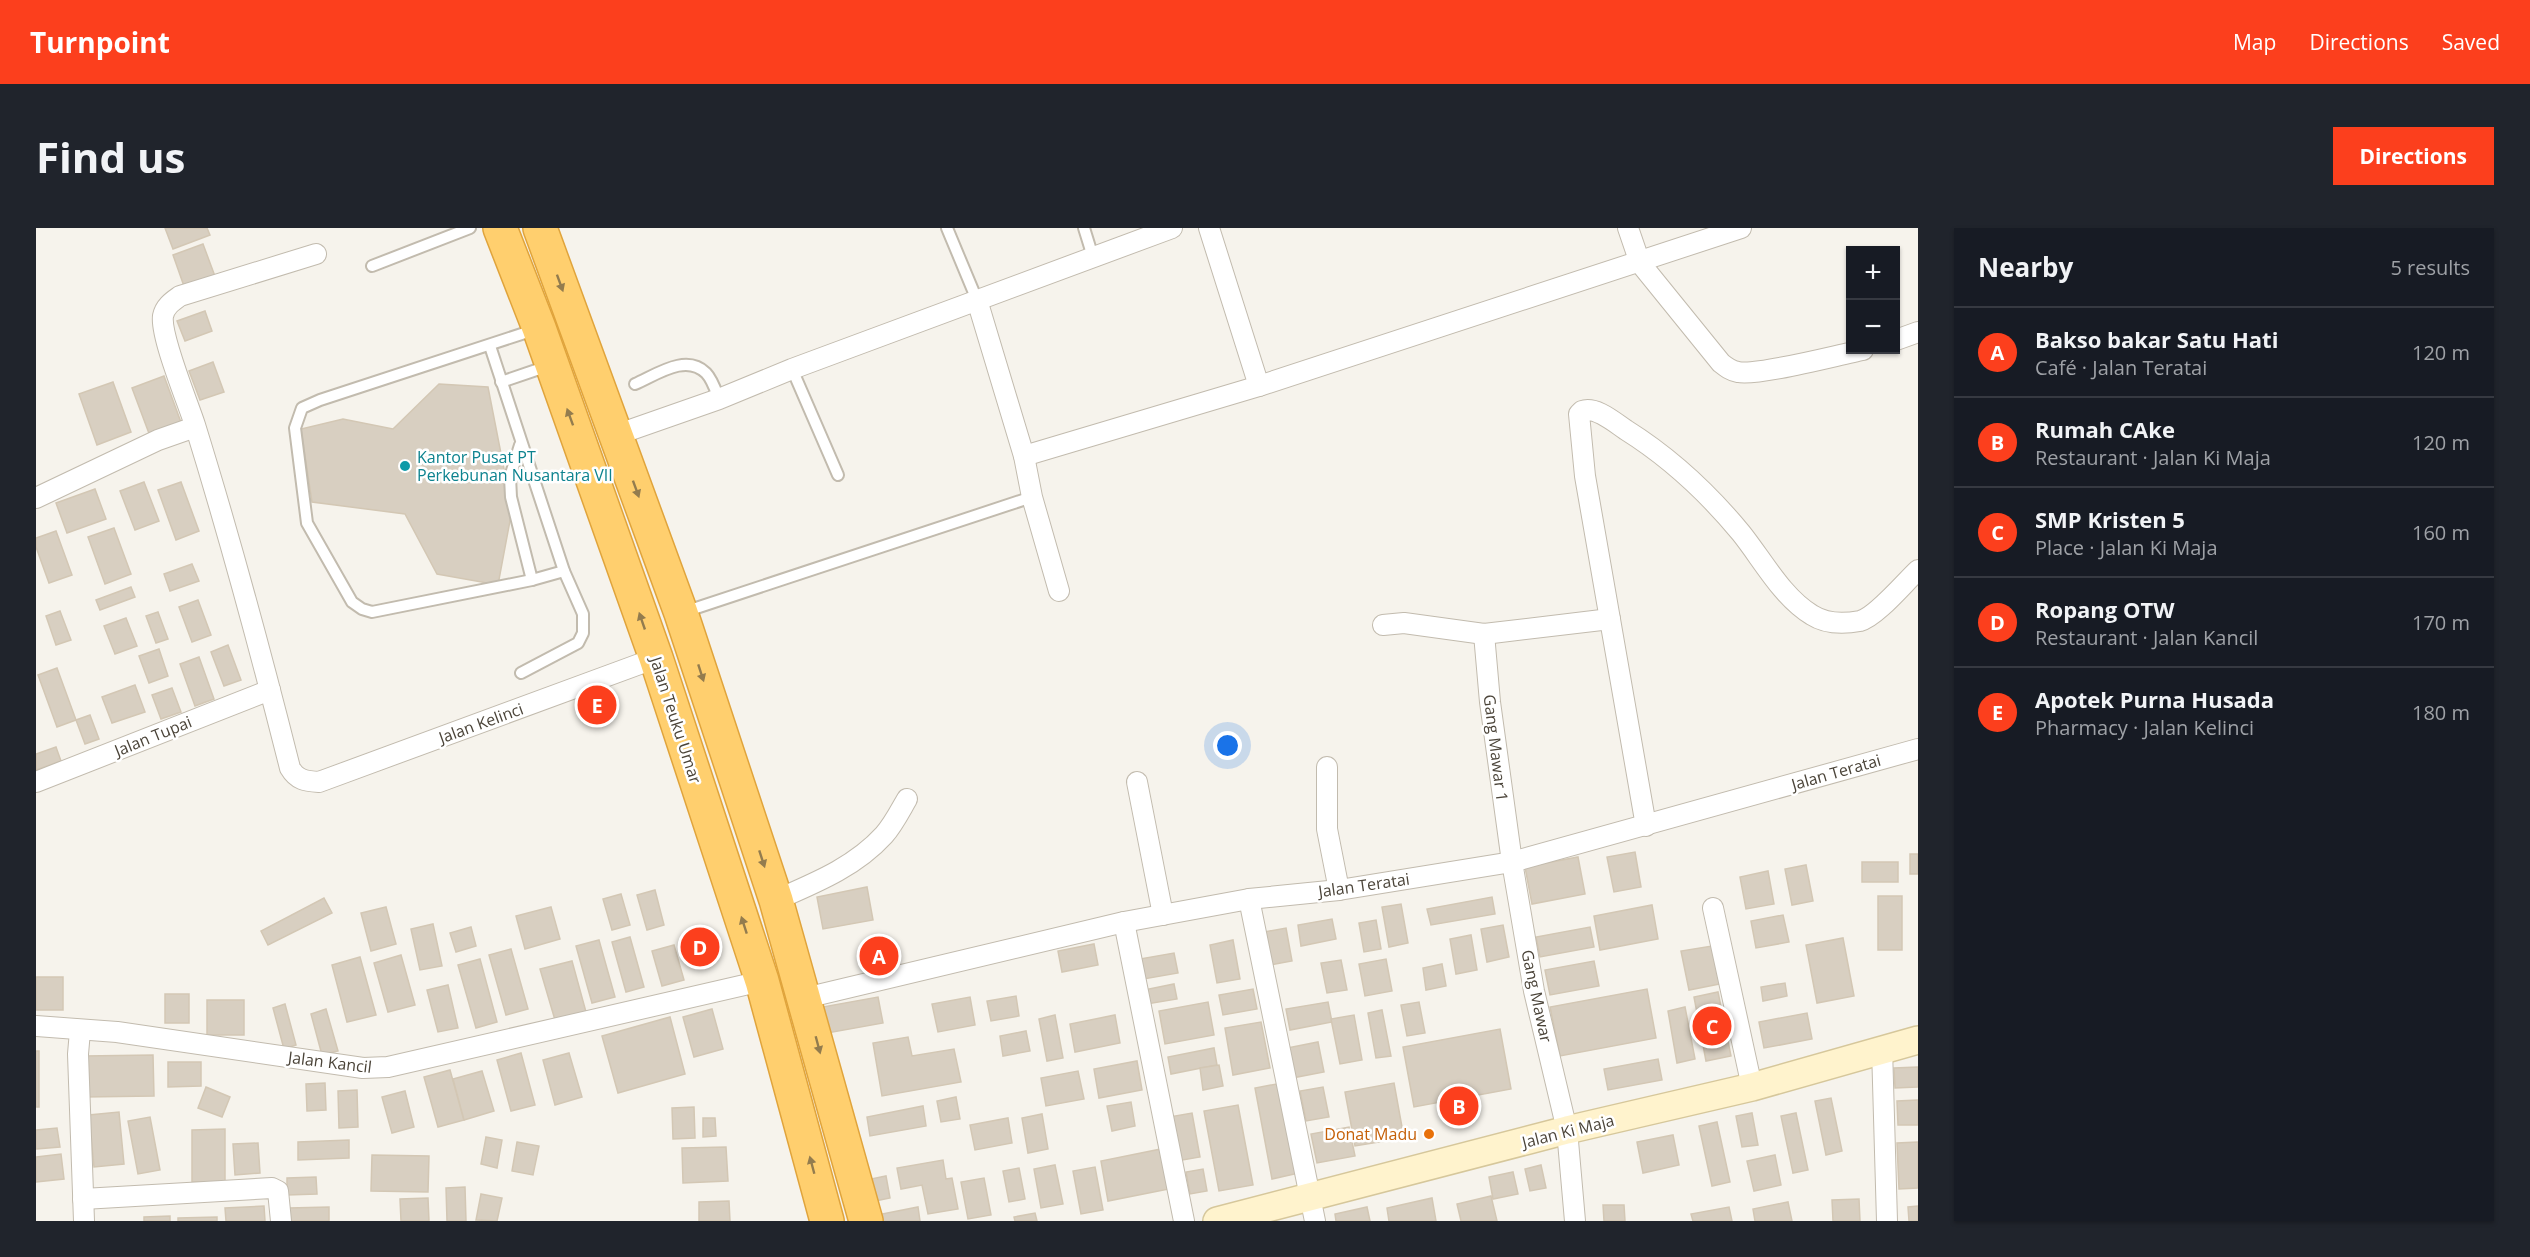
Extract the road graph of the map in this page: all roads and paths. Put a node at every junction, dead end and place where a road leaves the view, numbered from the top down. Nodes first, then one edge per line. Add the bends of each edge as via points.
1 (470, 228) edge
2 (500, 228) edge
3 (540, 228) edge
4 (947, 228) edge
5 (1084, 228) edge
6 (1172, 228) edge
7 (1209, 228) edge
8 (1628, 228) edge
9 (1741, 228) edge
10 (316, 254) dead end
11 (1093, 257) junction
12 (1640, 263) junction
13 (372, 266) dead end
14 (977, 300) junction
15 (539, 328) junction
16 (1918, 332) edge
17 (1900, 338) edge
18 (490, 346) junction
19 (1846, 353) edge
20 (552, 365) junction
21 (792, 369) junction
22 (501, 382) junction
23 (635, 384) dead end
24 (1259, 386) junction
25 (719, 399) junction
26 (195, 427) junction
27 (616, 435) junction
28 (520, 445) junction
29 (1024, 456) junction
30 (838, 475) dead end
31 (1032, 497) junction
32 (36, 498) edge
33 (1918, 570) edge
34 (564, 571) junction
35 (532, 580) junction
36 (1059, 591) dead end
37 (681, 613) junction
38 (1610, 619) junction
39 (1383, 625) dead end
40 (1484, 634) junction
41 (656, 658) junction
42 (521, 673) dead end
43 (270, 690) junction
44 (1918, 749) edge
45 (1327, 767) dead end
46 (36, 782) edge
47 (1137, 782) dead end
48 (907, 799) dead end
49 (1646, 826) junction
50 (1512, 862) junction
51 (1339, 890) junction
52 (1249, 899) junction
53 (776, 900) junction
54 (1713, 908) dead end
55 (1163, 915) junction
56 (1124, 922) junction
57 (762, 981) junction
58 (805, 998) junction
59 (36, 1026) edge
60 (80, 1031) junction
61 (1918, 1040) edge
62 (1882, 1048) junction
63 (1752, 1087) junction
64 (1568, 1130) junction
65 (83, 1199) junction
66 (1312, 1209) edge
67 (84, 1221) edge
68 (281, 1221) edge
69 (827, 1221) edge
70 (866, 1221) edge
71 (1184, 1221) edge
72 (1217, 1221) edge
73 (1575, 1221) edge
74 (1887, 1221) edge

1 - 13 lane
2 - 15 highway, Jalan Teuku Umar
3 -> 27 highway
4 - 14 lane
5 - 11 lane
6 - 11 street
7 - 24 street
8 - 12 street
9 - 12 street
10 - 26 street via 180,296 169,304 163,316 165,334
11 - 14 street
12 - 19 street via 1729,369 1739,373 1759,371
12 - 24 street
14 - 21 street
14 - 29 street
15 - 18 lane
15 - 20 highway, Jalan Teuku Umar
16 - 17 street
18 - 22 lane
18 - 35 lane via 302,408 295,428 307,523 352,602 372,612
20 - 22 lane
41 -> 20 highway, Jalan Teuku Umar
21 - 25 street
21 - 30 lane
22 - 28 lane
23 - 25 lane via 680,365 694,365 708,374
24 - 29 street
25 - 27 street
26 - 32 street via 158,440
26 - 43 street
27 -> 37 highway
28 - 34 lane
28 - 35 lane via 510,477 511,497
29 - 31 street
31 - 36 street
31 - 37 lane
33 - 38 street via 1862,621 1825,622 1809,614 1780,584 1740,532 1674,465 1594,410 1584,410 1579,414 1585,476
34 - 35 lane
34 - 42 lane via 583,614 583,633 578,643
37 -> 53 highway
38 - 40 street
38 - 49 street
39 - 40 street via 1404,623
40 - 50 street, Gang Mawar 1
41 - 43 street, Jalan Kelinci via 319,782 305,782 290,768
57 -> 41 highway, Jalan Teuku Umar
43 - 46 street, Jalan Tupai
44 - 49 street, Jalan Teratai
45 - 51 street via 1327,829
47 - 55 street
48 - 53 street via 886,834 867,852 824,879
49 - 50 street, Jalan Teratai
50 - 51 street, Jalan Teratai
50 - 64 street, Gang Mawar via 1534,991
51 - 52 street, Jalan Teratai
52 - 55 street, Jalan Teratai
52 - 66 street
53 - 58 highway
54 - 63 street
55 - 56 street, Jalan Teratai
56 - 58 street, Jalan Teratai
56 - 71 street
57 - 60 street, Jalan Kancil via 387,1067 363,1068 117,1032
69 -> 57 highway, Jalan Teuku Umar
58 -> 70 highway
59 - 60 street, Jalan Kancil
60 - 65 street
61 - 62 main road, Jalan Ki Maja
62 - 63 main road, Jalan Ki Maja
62 - 74 street
63 - 64 main road, Jalan Ki Maja
64 - 66 main road, Jalan Ki Maja
64 - 73 street, Gang Mawar
65 - 67 street
65 - 68 street via 272,1188 278,1191
66 - 72 main road, Jalan Ki Maja

